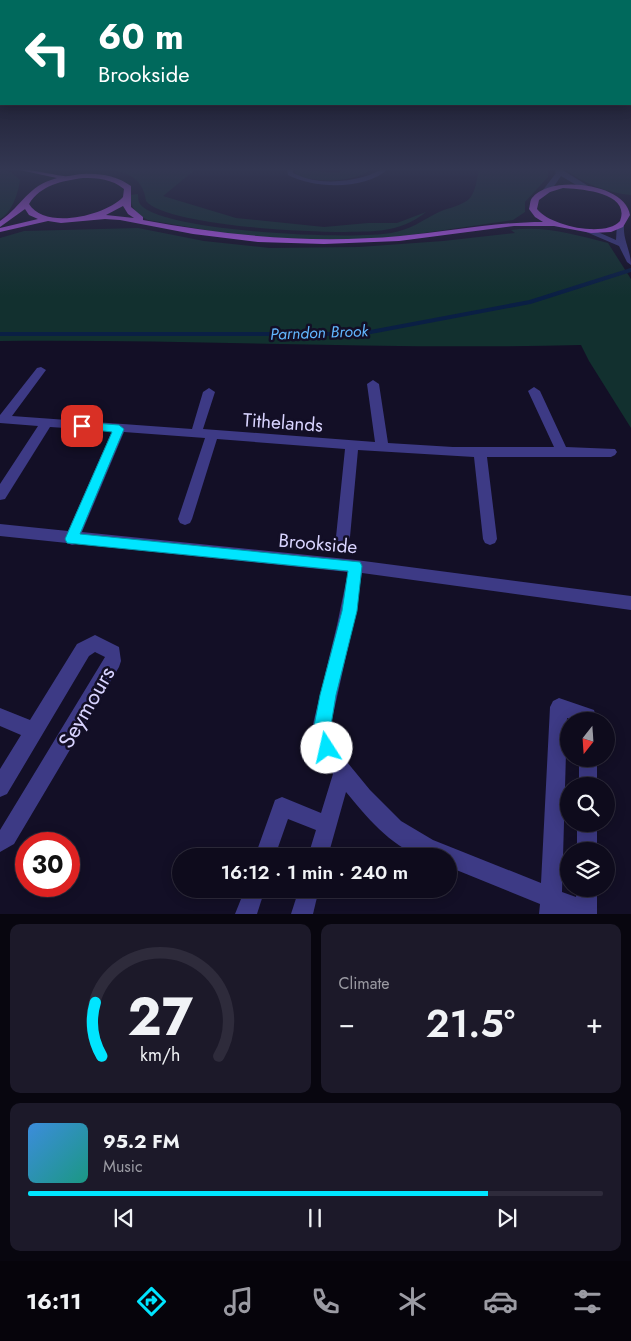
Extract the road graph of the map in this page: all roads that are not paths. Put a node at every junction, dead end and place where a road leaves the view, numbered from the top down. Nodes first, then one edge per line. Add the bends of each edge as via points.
1 (16, 212) edge
2 (30, 212) edge
3 (108, 212) edge
4 (128, 212) edge
5 (530, 212) edge
6 (535, 212) edge
7 (627, 212) edge
8 (50, 219) junction
9 (81, 219) junction
10 (146, 223) junction
11 (514, 224) junction
12 (554, 224) junction
13 (0, 225) edge
14 (620, 226) junction
15 (0, 230) edge
16 (588, 231) junction
17 (620, 244) junction
18 (631, 262) edge
19 (41, 370) dead end
20 (373, 384) dead end
21 (534, 391) dead end
22 (209, 392) dead end
23 (2, 419) edge
24 (46, 423) junction
25 (119, 429) junction
26 (196, 434) junction
27 (212, 435) junction
28 (352, 445) junction
29 (382, 447) junction
30 (480, 452) junction
31 (562, 452) junction
32 (611, 452) dead end
33 (0, 495) edge
34 (185, 519) dead end
35 (0, 530) edge
36 (343, 536) dead end
37 (72, 539) junction
38 (490, 539) dead end
39 (356, 566) junction
40 (631, 603) edge
41 (575, 712) edge
42 (0, 717) edge
43 (34, 731) junction
44 (343, 770) junction
45 (0, 787) edge
46 (327, 825) junction
47 (0, 842) edge
48 (268, 848) edge
49 (320, 848) edge
50 (427, 848) edge
51 (457, 860) edge
52 (587, 897) edge
53 (251, 898) edge
54 (306, 898) edge
55 (550, 905) edge
56 (586, 913) edge
57 (246, 914) edge
58 (302, 914) edge

1 - 13 main road
2 - 8 main road
3 - 9 main road
4 - 10 main road
5 - 11 main road
6 - 12 main road
7 - 14 main road
8 - 9 main road
8 - 15 main road
9 - 10 main road via 105,217
10 - 11 main road via 258,240 324,242 399,239
11 - 12 main road
12 - 16 main road
14 - 16 main road
14 - 17 street
16 - 17 street
17 - 18 street
19 - 23 street, Tithelands
20 - 29 street
21 - 31 street
22 - 26 street
23 - 24 street, Tithelands
24 - 25 street, Tithelands
24 - 33 street
25 - 26 street, Tithelands
25 - 37 street
26 - 27 street, Tithelands
27 - 28 street, Tithelands
27 - 34 street
28 - 29 street, Tithelands
28 - 36 street
29 - 30 street, Tithelands
30 - 31 street, Tithelands
30 - 38 street
31 - 32 street, Tithelands
35 - 37 street, Brookside
37 - 39 street, Brookside
39 - 40 street, Brookside
39 - 44 street via 350,611 322,731 327,748
41 - 55 street via 559,707
42 - 43 street, Seymours
43 - 45 street, Seymours
43 - 47 street, Seymours via 83,650 95,643 113,653 113,661 66,742 8,837
44 - 46 street
44 - 50 street via 394,828
46 - 48 street via 282,807
46 - 49 street
51 - 55 street
52 - 56 street
53 - 57 street
54 - 58 street
55 - 56 street

